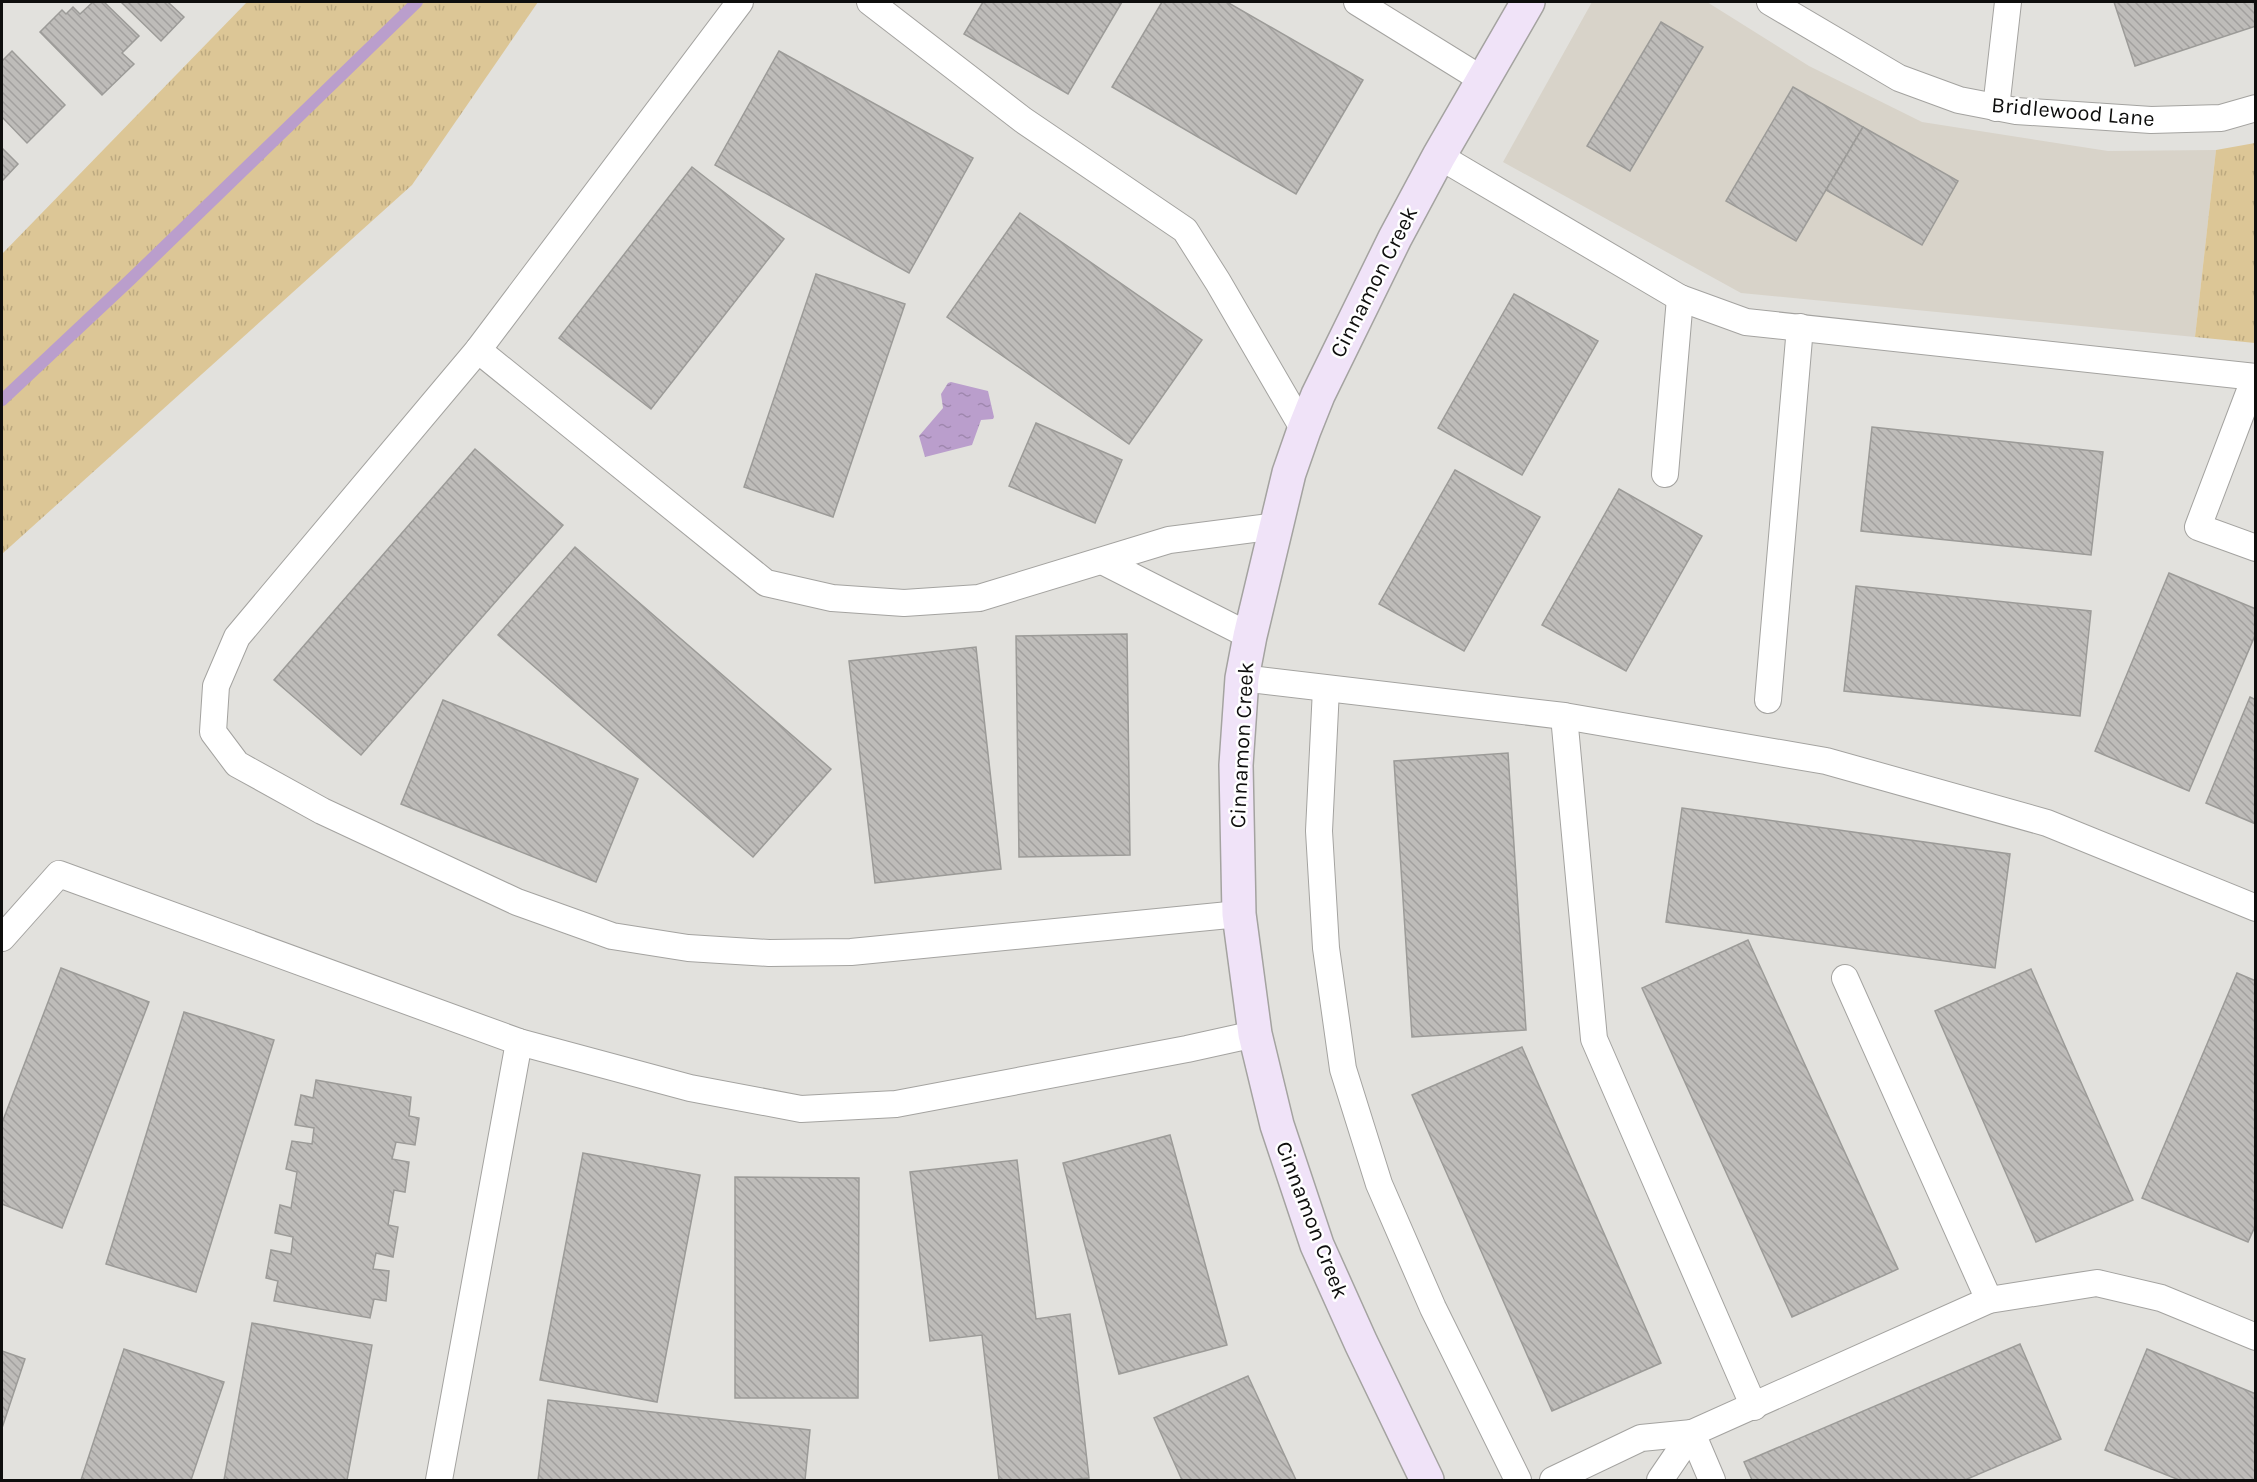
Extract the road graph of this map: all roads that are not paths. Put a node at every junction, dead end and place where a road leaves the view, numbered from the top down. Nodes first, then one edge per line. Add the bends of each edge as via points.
1 (740, 2) edge
2 (870, 2) edge
3 (1357, 2) edge
4 (1528, 2) edge
5 (1770, 2) edge
6 (2008, 2) edge
7 (1483, 80) junction
8 (1996, 108) junction
9 (2256, 108) edge
10 (1439, 156) junction
11 (1680, 298) junction
12 (1800, 327) junction
13 (478, 350) junction
14 (2255, 377) edge
15 (1304, 430) junction
16 (1665, 474) dead end
17 (1276, 526) junction
18 (2256, 548) edge
19 (1102, 561) junction
20 (1250, 636) junction
21 (1242, 678) junction
22 (1326, 688) junction
23 (1768, 700) dead end
24 (1564, 716) junction
25 (2256, 908) edge
26 (1239, 914) junction
27 (2, 938) edge
28 (1845, 978) dead end
29 (1255, 1034) junction
30 (519, 1042) junction
31 (1989, 1300) junction
32 (2256, 1337) edge
33 (1754, 1407) junction
34 (1692, 1433) junction
35 (439, 1480) edge
36 (1427, 1480) edge
37 (1518, 1480) edge
38 (1553, 1480) edge
39 (1660, 1480) edge
40 (1712, 1480) edge

1 - 13 lane
2 - 15 lane via 1023,120 1185,230
3 - 7 lane
4 - 7 street, Cinnamon Creek
5 - 8 lane, Bridlewood Lane via 1899,78 1959,100
6 - 8 lane
7 - 10 street, Cinnamon Creek
8 - 9 lane, Bridlewood Lane via 2151,120 2221,118
10 - 11 lane
10 - 15 street, Cinnamon Creek via 1358,312
11 - 12 lane via 1746,322
11 - 16 lane
12 - 14 lane
12 - 23 lane
13 - 19 lane via 766,583 832,597 904,603 979,598
13 - 26 lane via 237,637 216,686 213,732 237,764 322,811 517,902 634,940 770,953 851,952
14 - 18 lane via 2198,527
15 - 17 street, Cinnamon Creek
17 - 19 lane via 1169,540
17 - 20 street, Cinnamon Creek
19 - 20 lane
20 - 21 street, Cinnamon Creek
21 - 22 lane
21 - 26 street, Cinnamon Creek via 1236,765
22 - 24 lane
22 - 37 lane via 1319,831 1326,948 1343,1069 1378,1184 1433,1308
24 - 25 lane via 1826,761 2047,823
24 - 33 lane via 1594,1039
26 - 29 street, Cinnamon Creek
27 - 30 lane via 59,874
28 - 31 lane
29 - 30 lane via 896,1104 801,1109 690,1088
29 - 36 street, Cinnamon Creek via 1277,1125 1317,1245
30 - 35 lane
31 - 32 lane via 2097,1283 2160,1298
31 - 33 lane
33 - 34 lane
34 - 38 lane via 1641,1438
34 - 39 lane
34 - 40 lane

